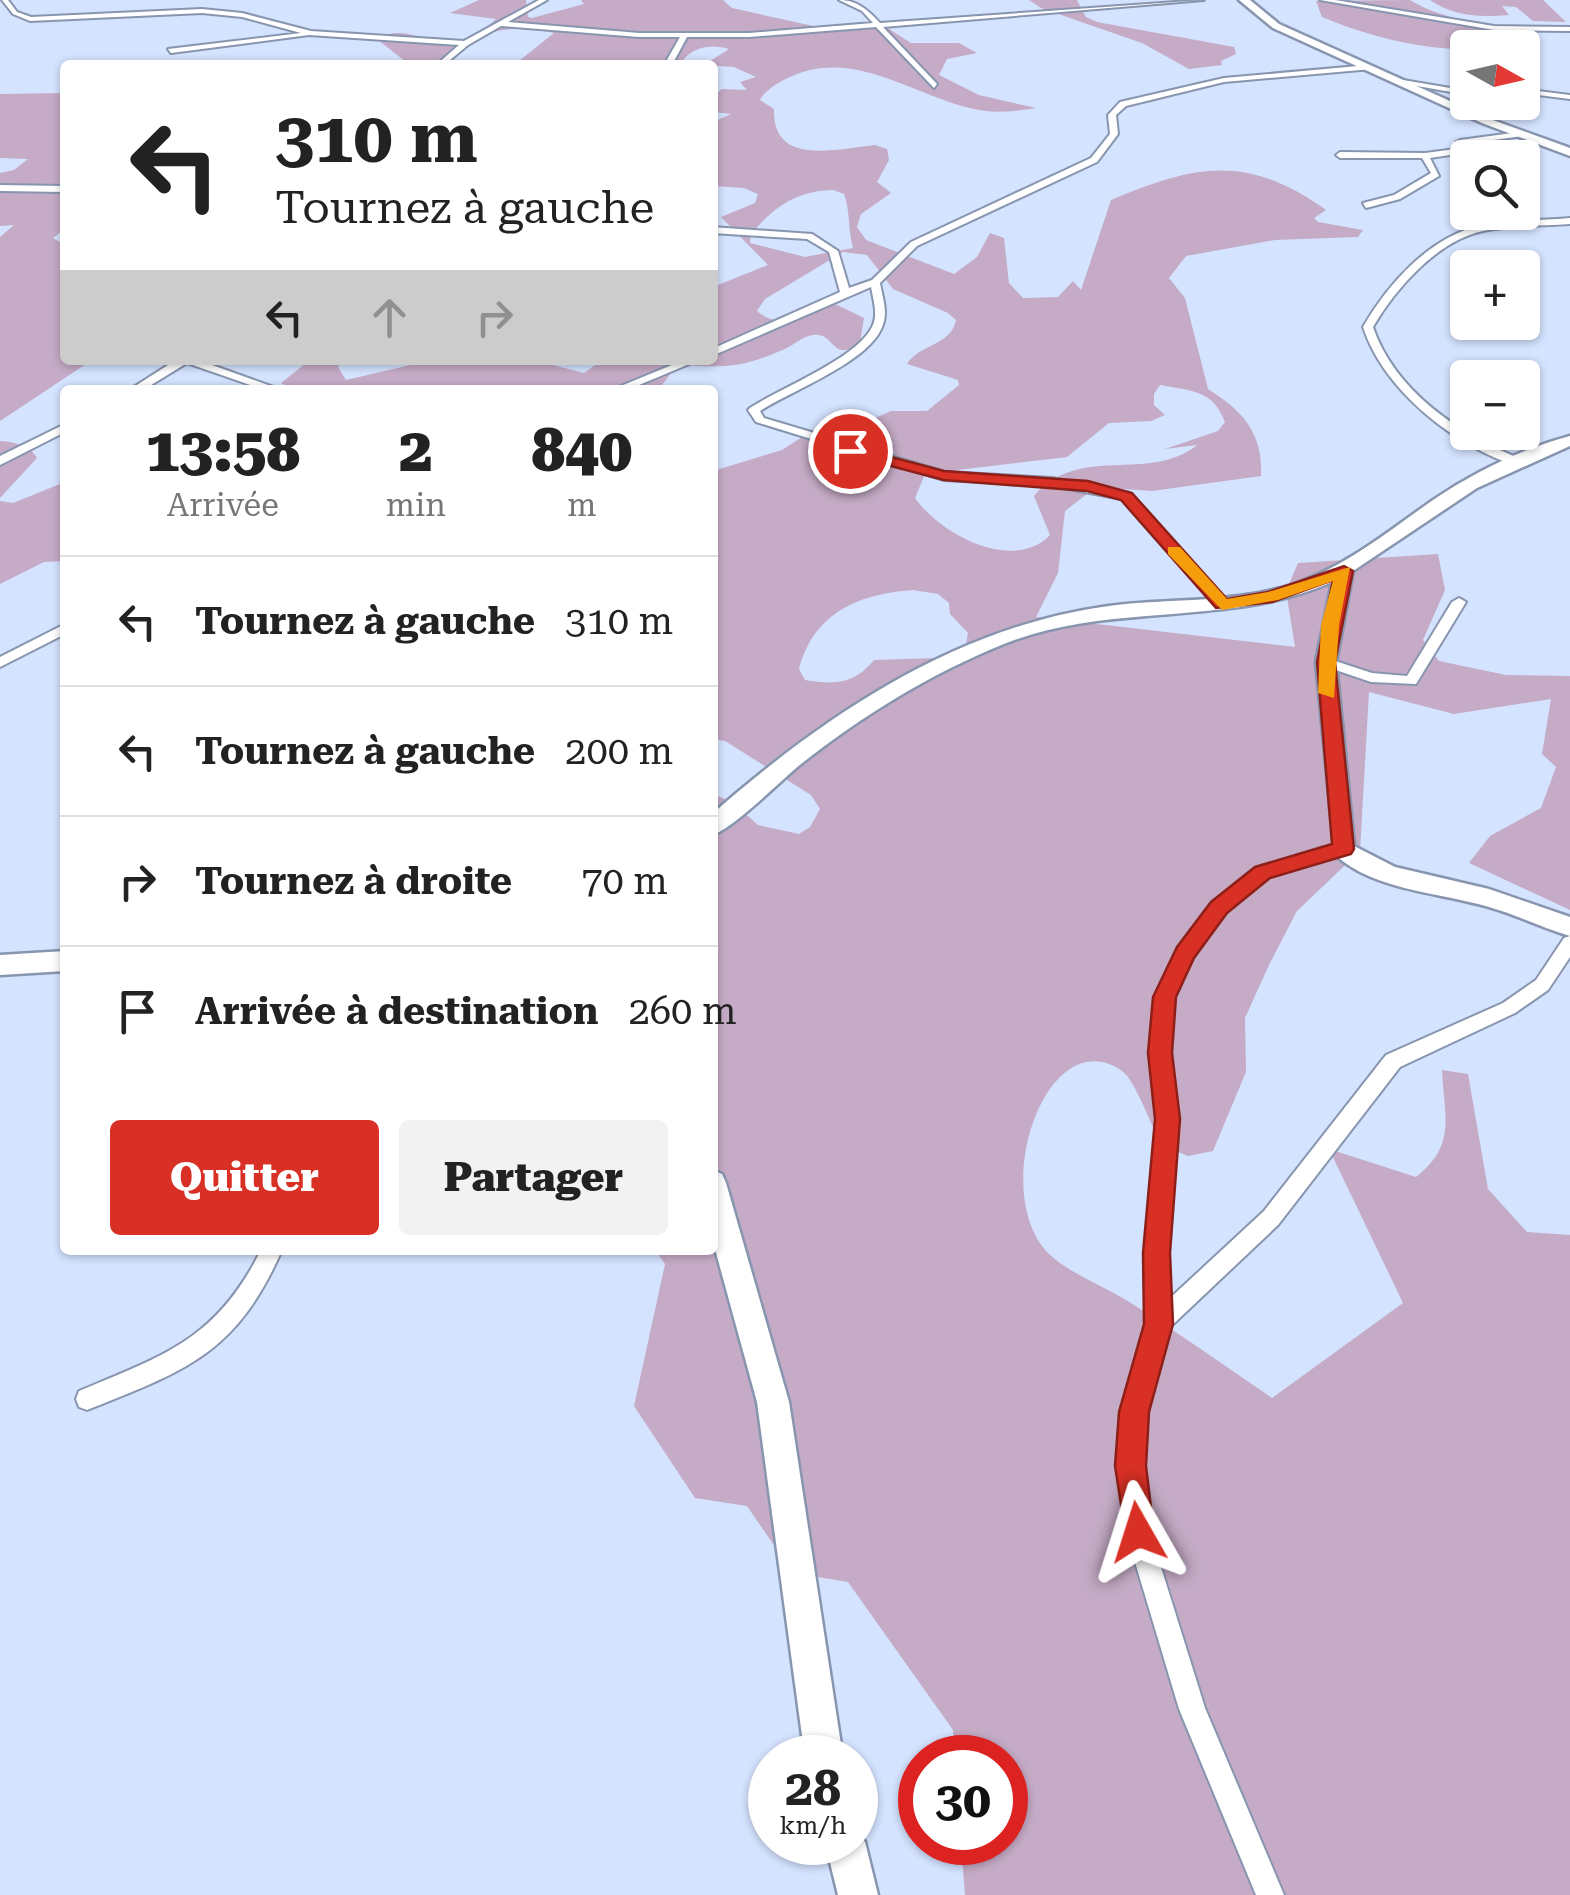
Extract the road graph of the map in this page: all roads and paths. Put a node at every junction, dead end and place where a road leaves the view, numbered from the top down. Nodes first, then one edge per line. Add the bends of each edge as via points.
1 (5, 0) edge
2 (517, 0) edge
3 (842, 0) edge
4 (1201, 0) edge
5 (1244, 0) edge
6 (1323, 0) edge
7 (542, 1) edge
8 (502, 24) junction
9 (876, 24) junction
10 (1570, 29) edge
11 (311, 33) junction
12 (684, 36) junction
13 (465, 43) junction
14 (170, 51) dead end
15 (446, 60) edge
16 (671, 60) edge
17 (1369, 66) junction
18 (1406, 82) junction
19 (934, 86) dead end
20 (1450, 90) edge
21 (1540, 93) edge
22 (1570, 97) edge
23 (1520, 134) junction
24 (1570, 152) edge
25 (1340, 155) dead end
26 (1426, 156) junction
27 (0, 188) edge
28 (60, 189) edge
29 (1366, 205) dead end
30 (1570, 222) edge
31 (718, 230) edge
32 (875, 282) junction
33 (849, 292) junction
34 (718, 350) edge
35 (178, 365) edge
36 (201, 365) edge
37 (681, 365) edge
38 (144, 385) edge
39 (261, 385) edge
40 (630, 385) edge
41 (60, 430) edge
42 (1570, 442) edge
43 (0, 461) edge
44 (1517, 462) junction
45 (1344, 571) junction
46 (1459, 602) dead end
47 (1222, 604) junction
48 (60, 631) edge
49 (1326, 662) junction
50 (0, 663) edge
51 (718, 822) edge
52 (1344, 849) junction
53 (1570, 926) edge
54 (1570, 943) edge
55 (60, 961) edge
56 (0, 965) edge
57 (718, 1204) edge
58 (270, 1255) edge
59 (1158, 1324) junction
60 (87, 1399) dead end
61 (821, 1735) edge
62 (851, 1865) edge
63 (858, 1895) edge
64 (1270, 1895) edge

1 - 11 street via 30,19 213,11
2 - 7 street
3 - 9 street
4 - 9 street
5 - 17 street via 1276,26
6 - 10 street via 1458,24
7 - 8 street
8 - 12 street
8 - 13 street
9 - 12 street
9 - 19 street
11 - 13 street
11 - 14 street
12 - 16 street
13 - 15 street
17 - 18 street
17 - 32 street via 1224,80 1124,104 1112,115 1111,141 1094,160 914,244
18 - 20 street
18 - 23 street
21 - 22 street
23 - 24 street
23 - 26 street via 1460,142 1460,150
25 - 26 street
26 - 29 street via 1436,174 1426,183
27 - 28 street
30 - 44 street via 1481,228 1447,240 1387,295 1368,327 1386,360 1444,424
31 - 33 street via 826,243 842,290
32 - 33 street
32 - 47 street via 881,314 876,330 753,414 796,434 944,476 1088,486 1126,496
33 - 34 street
35 - 38 street
36 - 39 street
37 - 40 street
41 - 43 street
42 - 44 street
44 - 45 street via 1440,504
45 - 47 street via 1272,596
45 - 49 street
46 - 49 street via 1412,681
47 - 51 street via 1107,611 1008,634 826,736
48 - 50 street
49 - 52 street
52 - 53 street via 1373,868
52 - 59 street via 1262,872 1219,908 1185,953 1164,997 1160,1053 1168,1119 1156,1253
54 - 59 street via 1542,986 1393,1061 1271,1218
55 - 56 street
57 - 61 street via 773,1402
58 - 60 street via 228,1324 184,1361
59 - 64 street via 1134,1412 1130,1466 1138,1532 1192,1708
62 - 63 street

